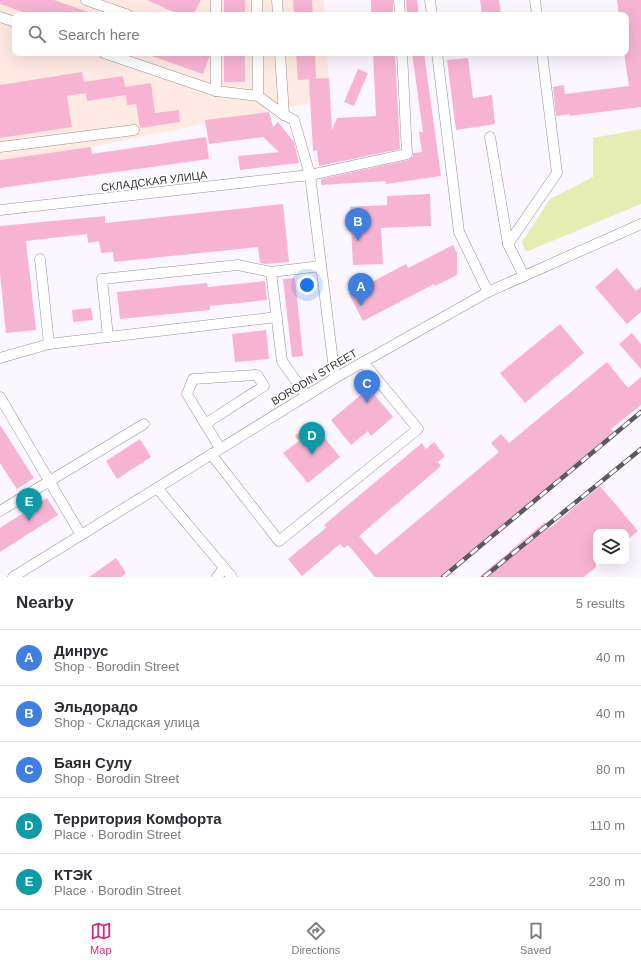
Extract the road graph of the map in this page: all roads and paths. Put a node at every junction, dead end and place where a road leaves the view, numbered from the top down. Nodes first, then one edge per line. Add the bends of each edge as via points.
1 (86, 0) edge
2 (216, 0) edge
3 (257, 0) edge
4 (277, 0) edge
5 (399, 0) edge
6 (430, 0) edge
7 (535, 0) edge
8 (120, 12) edge
9 (216, 12) edge
10 (257, 12) edge
11 (278, 12) edge
12 (400, 12) edge
13 (432, 12) edge
14 (537, 12) edge
15 (0, 17) edge
16 (12, 21) edge
17 (113, 56) edge
18 (216, 56) edge
19 (258, 56) edge
20 (280, 56) edge
21 (402, 56) edge
22 (437, 56) edge
23 (542, 56) edge
24 (216, 91) junction
25 (258, 96) junction
26 (284, 115) junction
27 (134, 130) dead end
28 (490, 136) dead end
29 (0, 147) edge
30 (310, 175) junction
31 (0, 210) edge
32 (641, 224) edge
33 (508, 244) junction
34 (40, 259) dead end
35 (321, 266) junction
36 (271, 272) junction
37 (524, 276) junction
38 (488, 292) junction
39 (277, 317) junction
40 (108, 337) junction
41 (49, 344) junction
42 (0, 358) edge
43 (363, 362) junction
44 (334, 378) junction
45 (306, 394) junction
46 (0, 397) edge
47 (144, 424) dead end
48 (205, 424) junction
49 (216, 451) junction
50 (50, 481) junction
51 (157, 488) junction
52 (0, 511) edge
53 (81, 535) junction
54 (224, 568) junction
55 (13, 577) edge
56 (217, 577) edge
57 (232, 577) edge

1 - 8 street
2 - 9 street
3 - 10 street
4 - 11 street
5 - 12 street
6 - 13 street
7 - 14 street
15 - 16 street
17 - 24 street
18 - 24 street
19 - 25 street
20 - 26 street
21 - 30 street, СКЛАДСКАЯ УЛИЦА via 407,154
22 - 38 street via 459,232
23 - 33 street via 557,173
24 - 25 street
25 - 26 street
26 - 30 street via 294,120
27 - 29 street
28 - 33 street
30 - 31 street, СКЛАДСКАЯ УЛИЦА
30 - 35 street
32 - 37 street, BORODIN STREET
33 - 37 street
34 - 41 street
35 - 36 street
35 - 44 street
36 - 39 street
36 - 40 street via 238,265 102,279
37 - 38 street, BORODIN STREET
38 - 43 street, BORODIN STREET
39 - 40 street
39 - 45 street via 282,360
40 - 41 street
41 - 42 street
43 - 44 street, BORODIN STREET
43 - 49 street via 418,430 279,541
44 - 45 street, BORODIN STREET
45 - 49 street, BORODIN STREET
46 - 50 street
47 - 50 street
48 - 48 street via 187,394 193,379 257,375 264,386
48 - 49 street
49 - 51 street, BORODIN STREET
50 - 52 street
50 - 53 street
51 - 53 street, BORODIN STREET
51 - 54 street
53 - 55 street, BORODIN STREET
54 - 56 street
54 - 57 street

